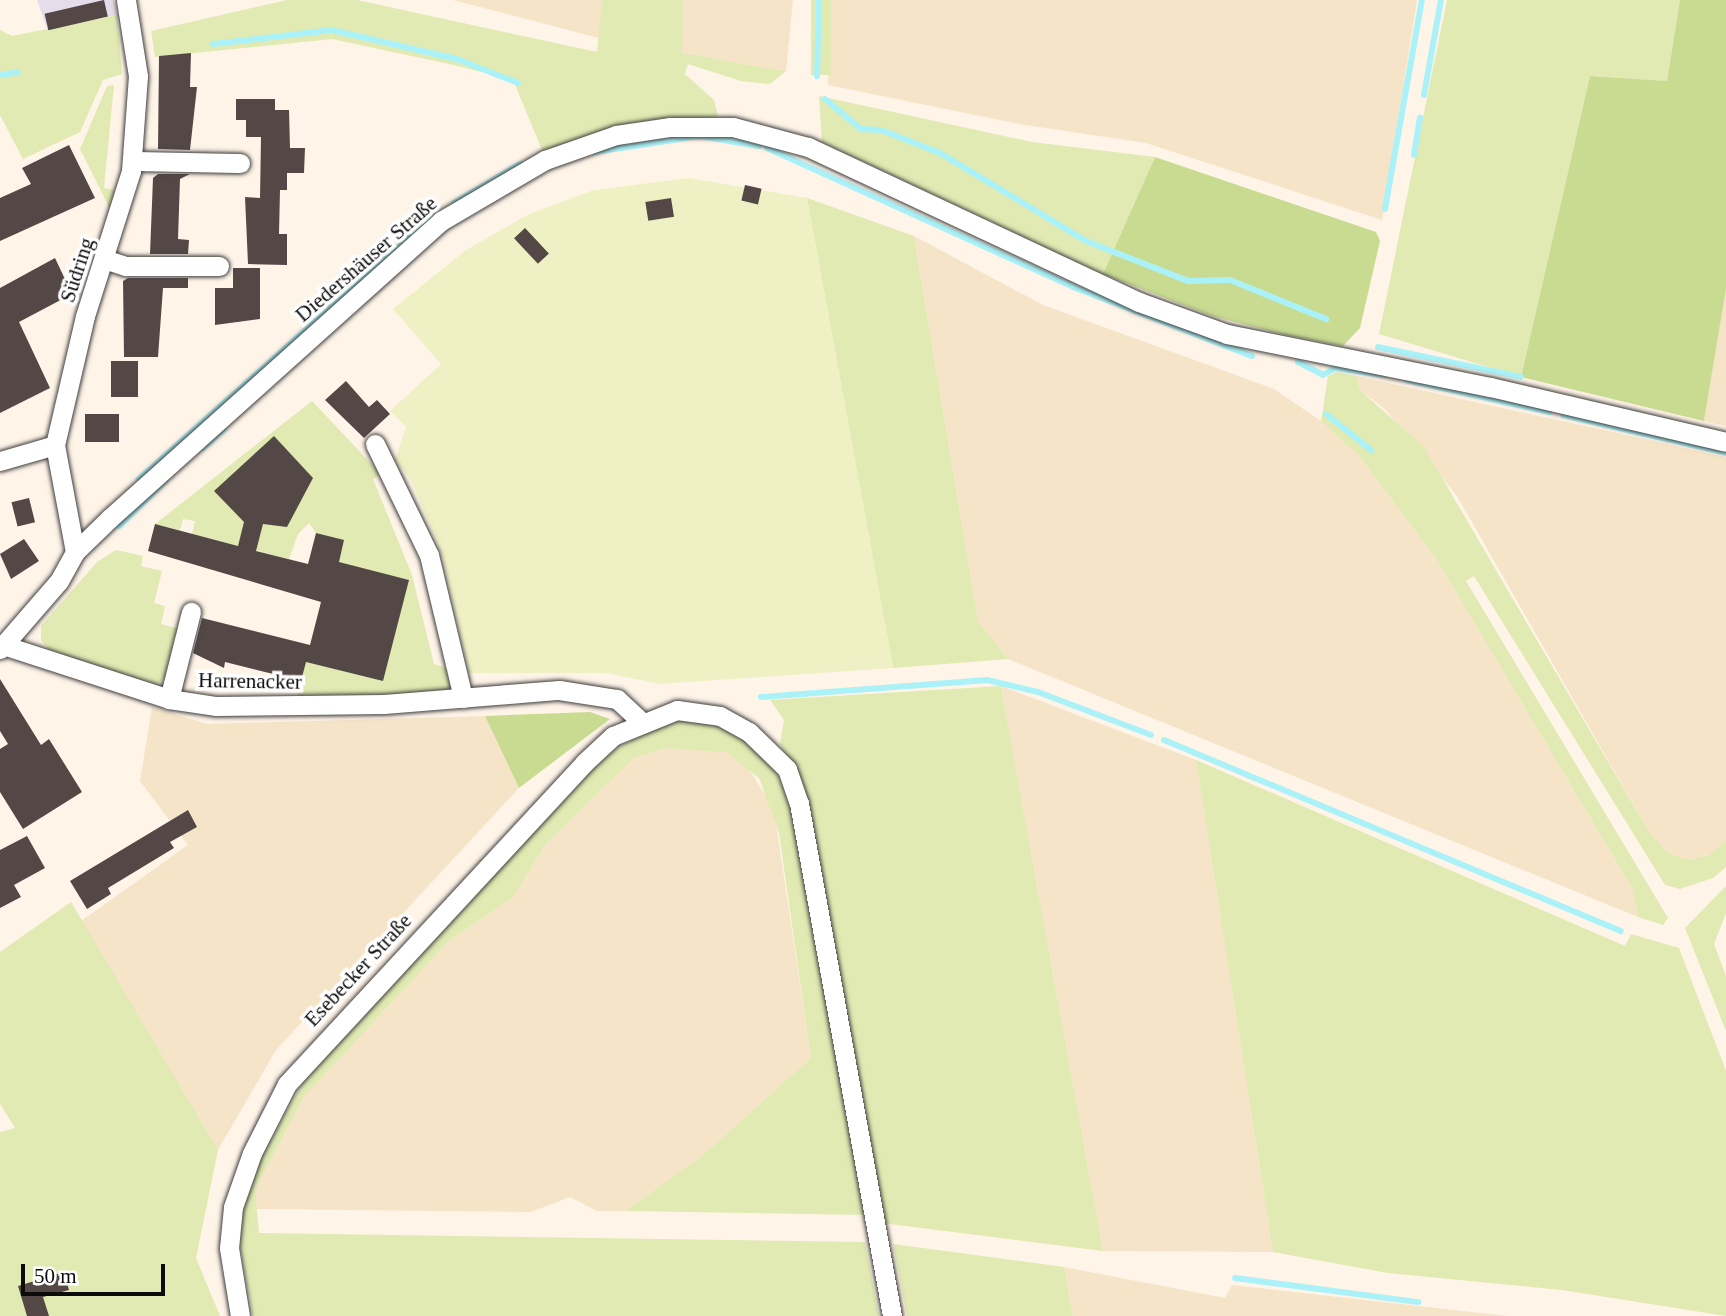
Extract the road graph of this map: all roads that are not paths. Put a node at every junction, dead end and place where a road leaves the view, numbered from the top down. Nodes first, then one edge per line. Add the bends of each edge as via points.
1 (126, 0) edge
2 (132, 160) junction
3 (240, 163) dead end
4 (104, 259) junction
5 (219, 266) dead end
6 (1726, 442) edge
7 (375, 444) dead end
8 (55, 445) junction
9 (0, 461) edge
10 (75, 552) junction
11 (191, 612) dead end
12 (2, 647) edge
13 (463, 698) junction
14 (169, 699) junction
15 (641, 721) junction
16 (240, 1316) edge
17 (892, 1316) edge

1 - 2 street, Südring via 138,76
2 - 3 street
2 - 4 street, Südring
4 - 5 street via 125,265
4 - 8 street, Südring
6 - 10 street, Diedershäuser Straße via 1490,387 1227,334 1139,302 808,147 733,127 616,135 545,160 441,221
7 - 13 street via 429,555
8 - 9 street
8 - 10 street, Südring
10 - 12 street, Diedershäuser Straße
11 - 14 street
12 - 14 street, Harrenacker
13 - 14 street, Harrenacker via 216,706
13 - 15 street, Harrenacker via 592,692 617,699
15 - 16 street, Esebecker Straße via 583,763 287,1084 251,1153 233,1207 229,1248
15 - 17 street, Esebecker Straße via 677,710 720,716 764,744 787,769 799,803

